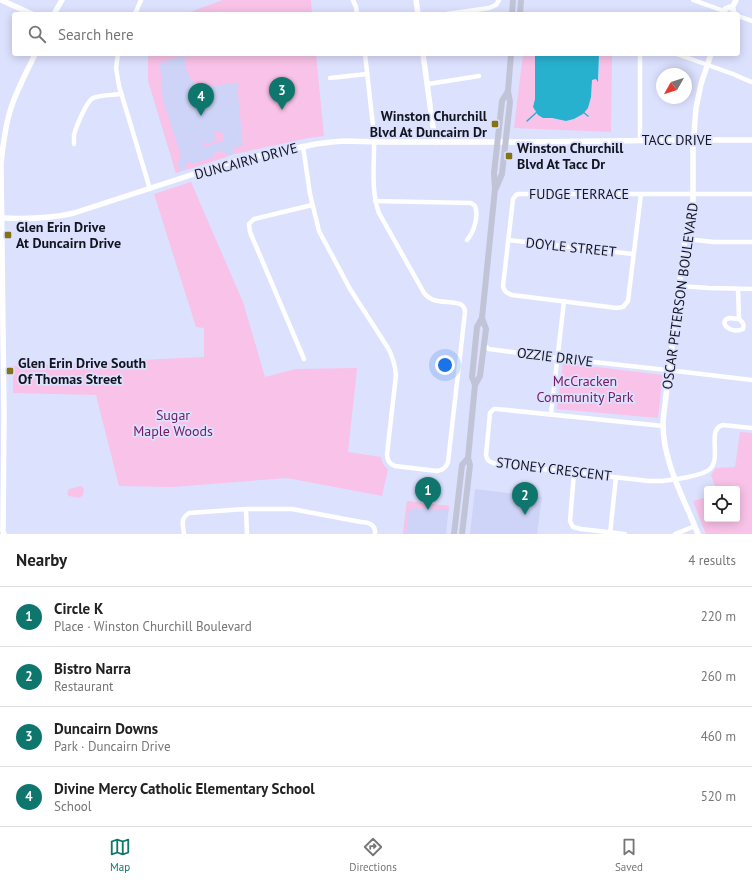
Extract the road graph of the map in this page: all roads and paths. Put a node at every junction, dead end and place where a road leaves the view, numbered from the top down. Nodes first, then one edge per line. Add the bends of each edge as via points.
1 (1, 0) edge
2 (62, 0) edge
3 (141, 0) edge
4 (353, 0) edge
5 (416, 0) edge
6 (499, 0) edge
7 (513, 0) edge
8 (521, 0) edge
9 (693, 0) edge
10 (736, 0) edge
11 (732, 8) junction
12 (28, 12) edge
13 (55, 12) edge
14 (136, 12) edge
15 (357, 12) edge
16 (418, 12) edge
17 (461, 12) edge
18 (512, 12) edge
19 (520, 12) edge
20 (724, 12) edge
21 (734, 12) edge
22 (740, 17) edge
23 (752, 21) edge
24 (34, 56) edge
25 (118, 56) edge
26 (365, 56) edge
27 (424, 56) edge
28 (511, 56) edge
29 (640, 56) edge
30 (682, 56) edge
31 (710, 56) edge
32 (707, 65) junction
33 (367, 74) junction
34 (479, 76) dead end
35 (330, 78) dead end
36 (752, 82) edge
37 (428, 84) junction
38 (508, 91) junction
39 (121, 94) junction
40 (640, 140) junction
41 (694, 140) junction
42 (752, 140) edge
43 (374, 142) junction
44 (435, 142) junction
45 (497, 142) junction
46 (505, 142) junction
47 (74, 144) dead end
48 (303, 146) junction
49 (150, 189) junction
50 (495, 189) junction
51 (641, 194) junction
52 (752, 194) edge
53 (693, 195) junction
54 (375, 200) junction
55 (312, 205) junction
56 (1, 218) edge
57 (684, 239) junction
58 (467, 240) dead end
59 (508, 240) junction
60 (752, 242) edge
61 (633, 254) junction
62 (679, 286) junction
63 (738, 289) junction
64 (752, 289) edge
65 (564, 302) junction
66 (482, 318) junction
67 (739, 319) dead end
68 (484, 344) junction
69 (489, 349) junction
70 (483, 356) junction
71 (556, 358) junction
72 (304, 359) dead end
73 (670, 370) junction
74 (752, 380) edge
75 (475, 385) junction
76 (551, 414) junction
77 (663, 426) junction
78 (752, 428) edge
79 (468, 458) junction
80 (574, 472) junction
81 (616, 477) junction
82 (676, 479) junction
83 (246, 509) junction
84 (695, 526) junction
85 (2, 533) edge
86 (610, 533) edge
87 (184, 534) edge
88 (247, 534) edge
89 (375, 534) edge
90 (454, 534) edge
91 (462, 534) edge
92 (625, 534) edge
93 (675, 534) edge
94 (698, 534) edge

1 - 12 street
2 - 13 street
3 - 14 street
4 - 15 street
5 - 16 street
6 - 17 street via 496,5 489,8
7 - 18 main road
8 - 19 main road
9 - 20 street
10 - 11 street
11 - 20 street via 726,8
11 - 21 street
22 - 23 street
24 - 56 street via 10,109 1,163
25 - 39 street via 116,68
26 - 33 street
27 - 37 street
28 - 38 main road
29 - 40 street
30 - 32 street
31 - 32 street, OSCAR PETERSON BOULEVARD
32 - 36 street
32 - 41 street, OSCAR PETERSON BOULEVARD via 696,108
33 - 35 street
33 - 43 street
34 - 37 street
37 - 44 street
38 - 45 main road via 502,101
38 - 46 main road via 510,102
39 - 47 street via 91,100 76,128
39 - 49 street
40 - 41 street, TACC DRIVE
40 - 46 street, TACC DRIVE
41 - 42 street, TACC DRIVE
41 - 53 street, OSCAR PETERSON BOULEVARD
43 - 44 street, DUNCAIRN DRIVE
43 - 48 street, DUNCAIRN DRIVE via 345,141
43 - 54 street
44 - 45 street, DUNCAIRN DRIVE
45 - 46 street, TACC DRIVE
45 - 50 main road
46 - 50 main road via 502,174
48 - 49 street, DUNCAIRN DRIVE via 234,161
48 - 55 street
49 - 56 street, DUNCAIRN DRIVE via 60,217
50 - 66 main road
51 - 53 street, FUDGE TERRACE
51 - 59 street, FUDGE TERRACE via 516,195 513,199
51 - 61 street, FUDGE TERRACE
52 - 53 street, FUDGE TERRACE
53 - 57 street, OSCAR PETERSON BOULEVARD
54 - 55 street via 379,213 427,297 463,305 465,308 448,462 446,468 440,471 395,466 388,460 395,384 393,358 322,238
54 - 58 street via 470,202 476,211 473,232
55 - 72 street via 254,220 249,224 250,232
56 - 85 street via 4,415
57 - 60 street
57 - 62 street, OSCAR PETERSON BOULEVARD
59 - 61 street, DOYLE STREET
59 - 65 street, FUDGE TERRACE via 504,291 512,295
61 - 65 street, FUDGE TERRACE via 628,301 622,307
62 - 63 street
62 - 73 street, OSCAR PETERSON BOULEVARD
63 - 64 street
63 - 67 street
65 - 71 street
66 - 68 main road via 486,329
66 - 75 main road via 476,334 472,377
68 - 69 street
68 - 70 main road
69 - 70 street
69 - 71 street, OZZIE DRIVE
70 - 75 main road via 480,376
71 - 73 street, OZZIE DRIVE
71 - 76 street
73 - 74 street, OZZIE DRIVE
73 - 77 street, OSCAR PETERSON BOULEVARD
75 - 79 main road
76 - 77 street, STONEY CRESCENT
76 - 80 street, STONEY CRESCENT via 501,408 491,411 487,458 496,464
77 - 82 street, OSCAR PETERSON BOULEVARD via 665,444
78 - 82 street, STONEY CRESCENT via 723,425 719,427 714,434 715,454 712,468 701,474
79 - 90 main road via 462,465
79 - 91 main road via 470,465
80 - 81 street, STONEY CRESCENT
80 - 86 street via 571,524 577,528
81 - 82 street, STONEY CRESCENT via 656,481
81 - 86 street
82 - 84 street, OSCAR PETERSON BOULEVARD
83 - 87 street via 190,513 183,521
83 - 88 street
83 - 89 street via 292,509 367,522 372,525
84 - 93 street
84 - 94 street, OSCAR PETERSON BOULEVARD
86 - 92 street

